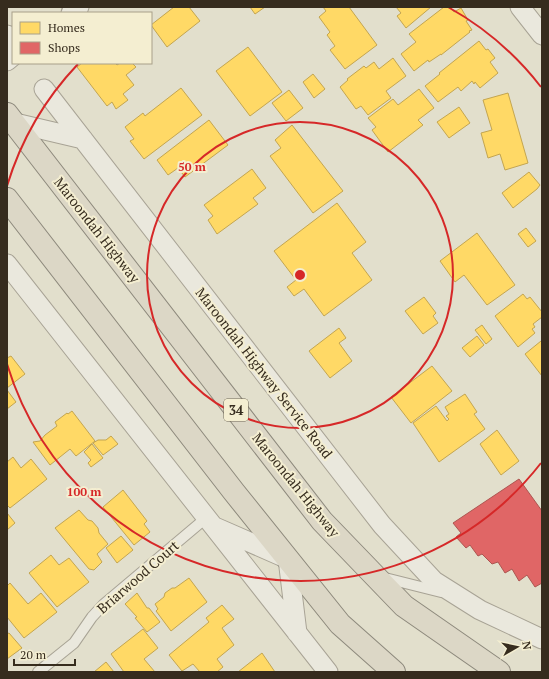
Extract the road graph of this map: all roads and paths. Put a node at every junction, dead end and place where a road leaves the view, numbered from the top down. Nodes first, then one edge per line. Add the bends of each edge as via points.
1 (520, 7) edge
2 (542, 36) edge
3 (44, 89) dead end
4 (11, 118) edge
5 (83, 139) junction
6 (7, 199) edge
7 (7, 264) edge
8 (209, 522) junction
9 (288, 559) junction
10 (373, 575) junction
11 (456, 596) junction
12 (297, 633) junction
13 (542, 639) edge
14 (38, 672) edge
15 (328, 672) edge
16 (394, 672) edge
17 (499, 672) edge

1 - 2 street
3 - 5 street, Maroondah Highway Service Road
4 - 5 street
4 - 10 highway, Maroondah Highway / 34 via 322,521
5 - 11 street, Maroondah Highway Service Road via 382,525 434,581
6 - 9 highway
7 - 8 street
8 - 9 street
8 - 12 street
8 - 14 lane, Briarwood Court via 104,604 74,643
9 - 12 street
9 - 16 highway via 340,624
10 - 11 lane, Maroondah Highway Service Road
10 - 17 highway, Maroondah Highway / 34 via 404,606
11 - 13 street, Maroondah Highway Service Road
12 - 15 street

